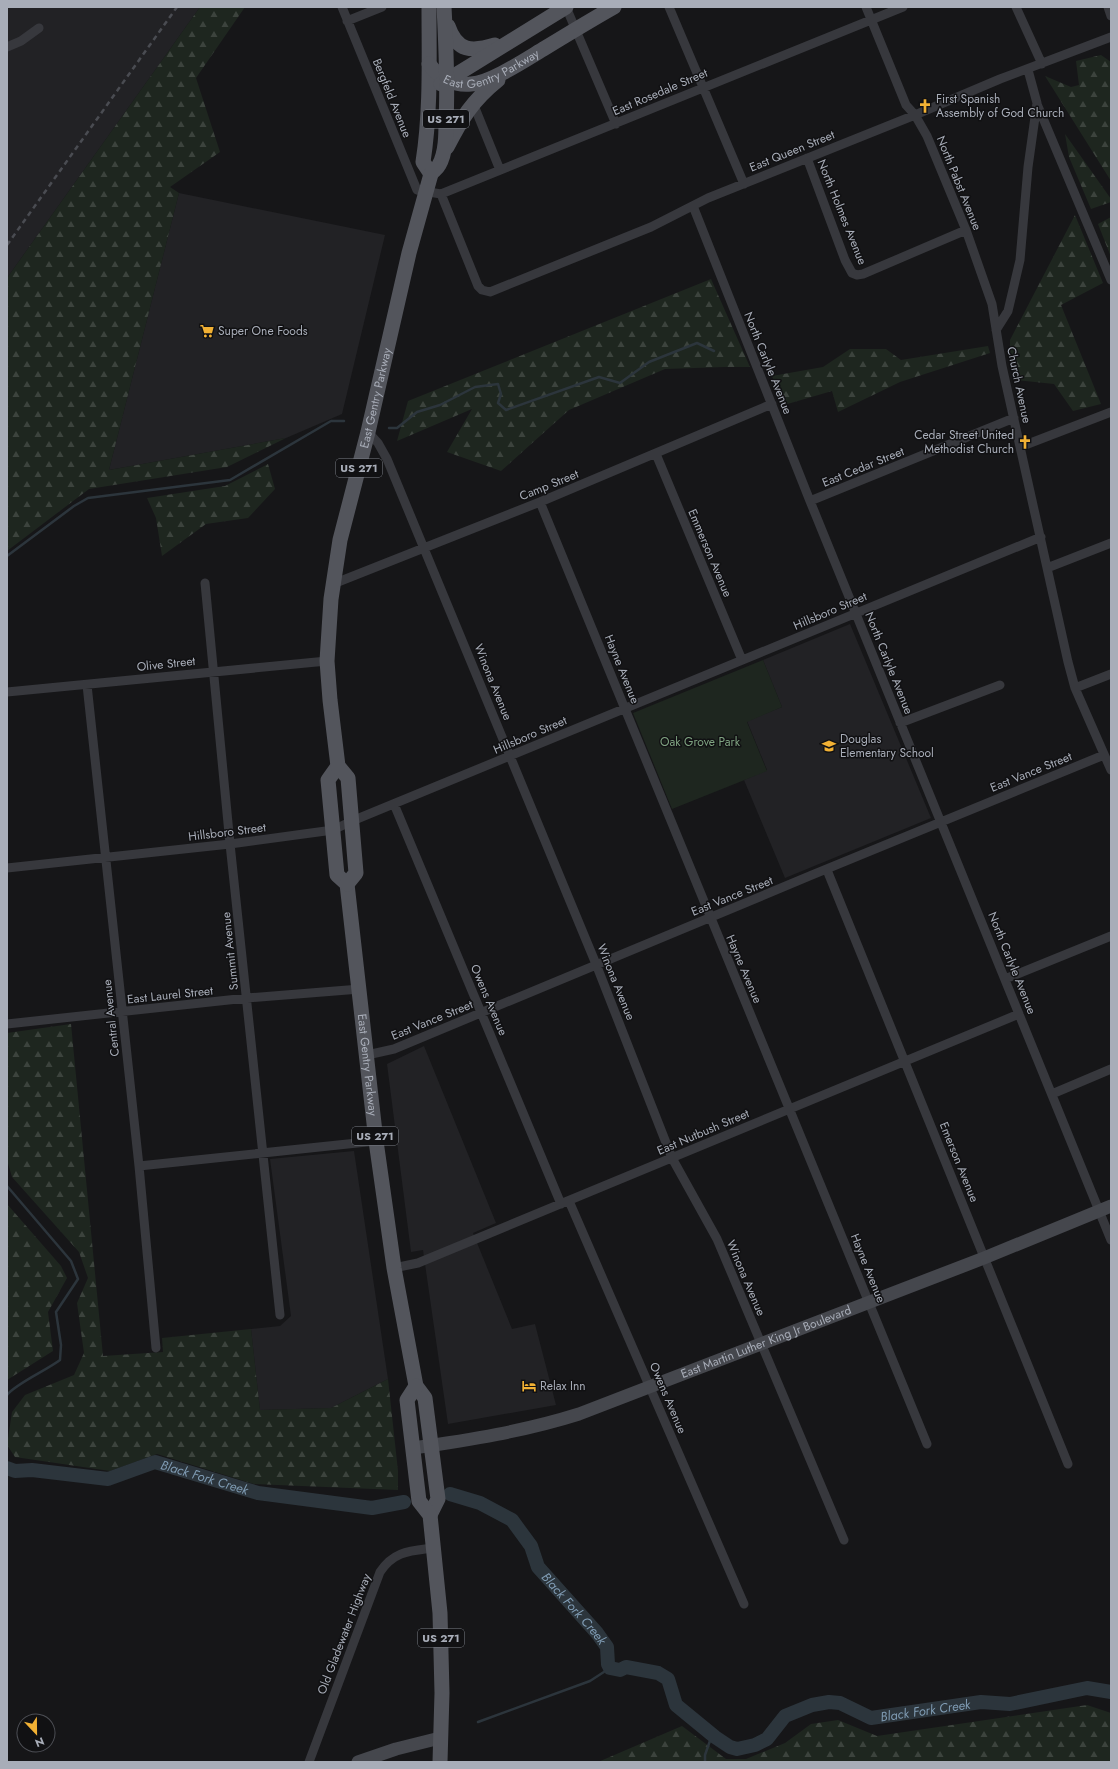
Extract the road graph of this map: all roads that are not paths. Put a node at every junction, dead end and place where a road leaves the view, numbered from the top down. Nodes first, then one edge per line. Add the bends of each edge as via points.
1 (342, 7) edge
2 (382, 7) edge
3 (429, 7) edge
4 (566, 7) edge
5 (614, 7) edge
6 (669, 7) edge
7 (866, 7) edge
8 (903, 7) edge
9 (1016, 7) edge
10 (1108, 7) edge
11 (445, 12) edge
12 (1111, 16) edge
13 (872, 20) junction
14 (347, 21) junction
15 (39, 28) dead end
16 (576, 29) junction
17 (1111, 37) edge
18 (515, 39) junction
19 (7, 47) edge
20 (429, 64) junction
21 (1042, 64) junction
22 (513, 68) junction
23 (1028, 70) junction
24 (447, 80) junction
25 (703, 87) junction
26 (429, 100) junction
27 (473, 103) junction
28 (1037, 103) junction
29 (915, 115) junction
30 (616, 124) junction
31 (442, 157) junction
32 (807, 158) junction
33 (500, 170) junction
34 (430, 174) junction
35 (744, 184) junction
36 (426, 191) junction
37 (440, 194) junction
38 (693, 206) junction
39 (966, 230) junction
40 (1111, 280) edge
41 (996, 330) junction
42 (772, 404) junction
43 (1111, 412) edge
44 (1014, 418) junction
45 (368, 432) junction
46 (1020, 447) junction
47 (656, 454) junction
48 (810, 501) junction
49 (540, 502) junction
50 (1041, 537) junction
51 (1111, 542) edge
52 (425, 548) junction
53 (1047, 568) junction
54 (205, 584) dead end
55 (333, 584) junction
56 (856, 613) junction
57 (742, 660) junction
58 (327, 661) junction
59 (213, 671) junction
60 (1111, 674) edge
61 (87, 684) junction
62 (1000, 685) dead end
63 (1075, 688) junction
64 (7, 692) edge
65 (625, 708) junction
66 (900, 723) junction
67 (1104, 755) junction
68 (511, 756) junction
69 (338, 766) junction
70 (1111, 770) edge
71 (394, 804) junction
72 (352, 821) junction
73 (941, 822) junction
74 (333, 830) junction
75 (230, 844) junction
76 (107, 858) junction
77 (7, 868) edge
78 (827, 870) junction
79 (347, 884) junction
80 (710, 918) junction
81 (1111, 936) edge
82 (596, 964) junction
83 (1005, 979) junction
84 (360, 989) junction
85 (247, 998) junction
86 (122, 1012) junction
87 (481, 1013) junction
88 (1020, 1014) junction
89 (7, 1024) edge
90 (367, 1056) junction
91 (905, 1061) junction
92 (1111, 1069) edge
93 (1052, 1094) junction
94 (790, 1108) junction
95 (376, 1141) junction
96 (264, 1154) junction
97 (672, 1158) junction
98 (139, 1166) junction
99 (565, 1203) junction
100 (1105, 1209) edge
101 (1111, 1240) edge
102 (984, 1258) junction
103 (394, 1268) junction
104 (868, 1302) junction
105 (280, 1315) dead end
106 (760, 1343) junction
107 (156, 1348) dead end
108 (416, 1386) junction
109 (650, 1387) junction
110 (927, 1444) dead end
111 (431, 1446) junction
112 (413, 1448) junction
113 (1068, 1464) dead end
114 (430, 1515) junction
115 (844, 1540) dead end
116 (433, 1548) junction
117 (744, 1604) dead end
118 (440, 1738) junction
119 (309, 1762) edge
120 (358, 1762) edge
121 (440, 1762) edge

1 - 14 street, Bergfeld Avenue
2 - 14 street
3 - 20 main road, US 271
4 - 16 street
4 - 18 main road, East Gentry Parkway
5 - 16 main road, East Gentry Parkway
6 - 25 street
7 - 13 street, North Pabst Avenue
8 - 13 street, East Rosedale Street
9 - 21 street
10 - 12 street
11 - 18 main road via 454,39 469,49 478,50
11 - 24 main road, US 271
13 - 25 street, East Rosedale Street
13 - 29 street, North Pabst Avenue via 906,105
14 - 36 street, Bergfeld Avenue via 417,190
15 - 19 street
16 - 22 main road, East Gentry Parkway
16 - 30 street
17 - 21 street, East Queen Street
18 - 24 main road, East Gentry Parkway
20 - 24 main road
20 - 26 main road, US 271
21 - 23 street, East Queen Street
22 - 24 main road, East Gentry Parkway via 473,84
22 - 27 main road, East Gentry Parkway
23 - 28 street
23 - 29 street, East Queen Street
24 - 26 main road via 435,89
24 - 31 main road, US 271 via 446,129
25 - 30 street, East Rosedale Street
25 - 35 street
26 - 34 main road, US 271 via 423,162
27 - 31 main road, East Gentry Parkway
27 - 33 street
28 - 40 street
28 - 41 street via 1028,167 1020,260 1008,311
29 - 32 street, East Queen Street
29 - 39 street, North Pabst Avenue via 927,136
30 - 33 street, East Rosedale Street
31 - 34 main road, East Gentry Parkway / US 271 via 439,166
32 - 35 street, East Queen Street
32 - 39 street, North Holmes Avenue via 852,273 863,274
33 - 37 street, East Rosedale Street
34 - 36 main road, East Gentry Parkway / US 271
35 - 38 street, East Queen Street
36 - 37 street
36 - 45 main road, East Gentry Parkway / US 271
37 - 38 street, East Queen Street via 478,286 484,291 494,291 666,220
38 - 42 street, North Carlyle Avenue
39 - 41 street, North Pabst Avenue via 986,283
41 - 44 street, Church Avenue
42 - 47 street, Camp Street
42 - 48 street, North Carlyle Avenue
43 - 46 street
44 - 46 street, Church Avenue
44 - 48 street, East Cedar Street
45 - 52 street, Winona Avenue via 388,459
45 - 55 main road, East Gentry Parkway / US 271 via 342,533
46 - 50 street, Church Avenue
47 - 49 street, Camp Street
47 - 57 street, Emmerson Avenue
48 - 56 street, North Carlyle Avenue
49 - 52 street, Camp Street
49 - 65 street, Hayne Avenue
50 - 53 street, Church Avenue
50 - 56 street, Hillsboro Street
51 - 53 street
52 - 55 street, Camp Street
52 - 68 street, Winona Avenue
53 - 63 street, Church Avenue
54 - 59 street, Summit Avenue
55 - 58 main road, East Gentry Parkway / US 271
56 - 57 street, Hillsboro Street
56 - 66 street, North Carlyle Avenue
57 - 65 street, Hillsboro Street
58 - 59 street, Olive Street
58 - 69 main road, East Gentry Parkway / US 271
59 - 61 street, Olive Street
59 - 75 street, Summit Avenue
60 - 63 street
61 - 64 street, Olive Street
61 - 76 street, Central Avenue
62 - 66 street
63 - 67 street, Church Avenue
65 - 68 street, Hillsboro Street
65 - 80 street, Hayne Avenue
66 - 73 street, North Carlyle Avenue
67 - 70 street, Church Avenue
67 - 73 street, East Vance Street
68 - 71 street, Hillsboro Street
68 - 82 street, Winona Avenue
69 - 72 main road, East Gentry Parkway / US 271 via 348,778
69 - 74 main road, East Gentry Parkway / US 271 via 328,780
71 - 72 street, Hillsboro Street
71 - 87 street, Owens Avenue
72 - 74 street, Hillsboro Street
72 - 79 main road, East Gentry Parkway / US 271 via 356,873
73 - 78 street, East Vance Street
73 - 83 street, North Carlyle Avenue
74 - 75 street, Hillsboro Street
74 - 79 main road, East Gentry Parkway / US 271 via 337,875
75 - 76 street, Hillsboro Street
75 - 85 street, Summit Avenue
76 - 77 street, Hillsboro Street
76 - 86 street, Central Avenue
78 - 80 street, East Vance Street
78 - 91 street, Emerson Avenue
79 - 84 main road, East Gentry Parkway / US 271
80 - 82 street, East Vance Street
80 - 94 street, Hayne Avenue
81 - 83 street
82 - 87 street, East Vance Street
82 - 97 street, Winona Avenue
83 - 88 street, North Carlyle Avenue
84 - 85 street, East Laurel Street
84 - 90 main road, East Gentry Parkway / US 271
85 - 86 street, East Laurel Street
85 - 96 street, Summit Avenue
86 - 89 street, East Laurel Street
86 - 98 street, Central Avenue
87 - 90 street, East Vance Street via 394,1049
87 - 99 street, Owens Avenue
88 - 91 street, East Nutbush Street
88 - 93 street, North Carlyle Avenue
90 - 95 main road, East Gentry Parkway / US 271
91 - 94 street, East Nutbush Street
91 - 102 street, Emerson Avenue
92 - 93 street
93 - 100 street, North Carlyle Avenue
94 - 97 street, East Nutbush Street
94 - 104 street, Hayne Avenue
95 - 96 street
95 - 103 main road, East Gentry Parkway / US 271
96 - 98 street
96 - 105 street, Summit Avenue
97 - 99 street, East Nutbush Street
97 - 106 street, Winona Avenue via 717,1239
98 - 107 street, Central Avenue
99 - 103 street, East Nutbush Street via 418,1263
99 - 109 street, Owens Avenue
100 - 101 street, North Carlyle Avenue
100 - 102 main road, East Martin Luther King Jr Boulevard
102 - 104 main road, East Martin Luther King Jr Boulevard
102 - 113 street, Emerson Avenue
103 - 108 main road, East Gentry Parkway / US 271
104 - 106 main road, East Martin Luther King Jr Boulevard
104 - 110 street, Hayne Avenue
106 - 109 main road, East Martin Luther King Jr Boulevard
106 - 115 street, Winona Avenue
108 - 111 main road, East Gentry Parkway / US 271 via 425,1398
108 - 112 main road, East Gentry Parkway / US 271 via 407,1400
109 - 111 main road, East Martin Luther King Jr Boulevard via 538,1427
109 - 117 street, Owens Avenue
111 - 112 main road, East Martin Luther King Jr Boulevard
111 - 114 main road, East Gentry Parkway / US 271 via 438,1499
112 - 114 main road, East Gentry Parkway / US 271 via 419,1501
114 - 116 main road, East Gentry Parkway / US 271
116 - 118 main road, East Gentry Parkway / US 271 via 440,1613
116 - 119 street, Old Gladewater Highway via 400,1554 388,1562 380,1572
118 - 120 main road via 396,1748
118 - 121 main road, East Gentry Parkway / US 271

